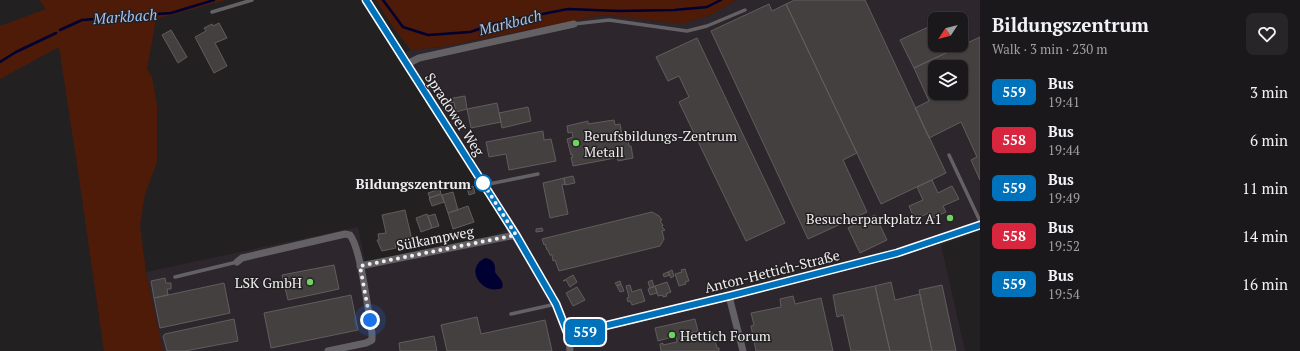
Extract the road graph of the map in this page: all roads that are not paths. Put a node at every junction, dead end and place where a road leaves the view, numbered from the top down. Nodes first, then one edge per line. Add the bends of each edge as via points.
1 (252, 0) edge
2 (366, 0) edge
3 (745, 10) dead end
4 (212, 12) dead end
5 (574, 24) joint
6 (407, 64) junction
7 (949, 156) dead end
8 (538, 174) dead end
9 (484, 185) junction
10 (980, 221) edge
11 (980, 224) edge
12 (516, 235) junction
13 (237, 262) joint
14 (360, 266) junction
15 (175, 277) dead end
16 (729, 296) junction
17 (556, 304) junction
18 (511, 314) dead end
19 (569, 337) junction
20 (328, 351) edge
21 (570, 351) edge
22 (743, 351) edge

1 - 4 lane
2 - 6 street, Spradower Weg
3 - 5 lane via 707,26 687,31 609,20
5 - 6 street via 419,58
6 - 9 street, Spradower Weg
7 - 10 lane
8 - 9 lane
9 - 12 street, Spradower Weg
11 - 16 street, Anton-Hettich-Straße via 897,253
12 - 14 street, Sülkampweg
12 - 17 street, Spradower Weg
13 - 14 street via 242,258 345,234 354,240
13 - 15 lane
14 - 20 street via 372,340
16 - 19 street, Anton-Hettich-Straße
16 - 22 street
17 - 18 lane
17 - 19 street, Spradower Weg
19 - 21 street, Spradower Weg

